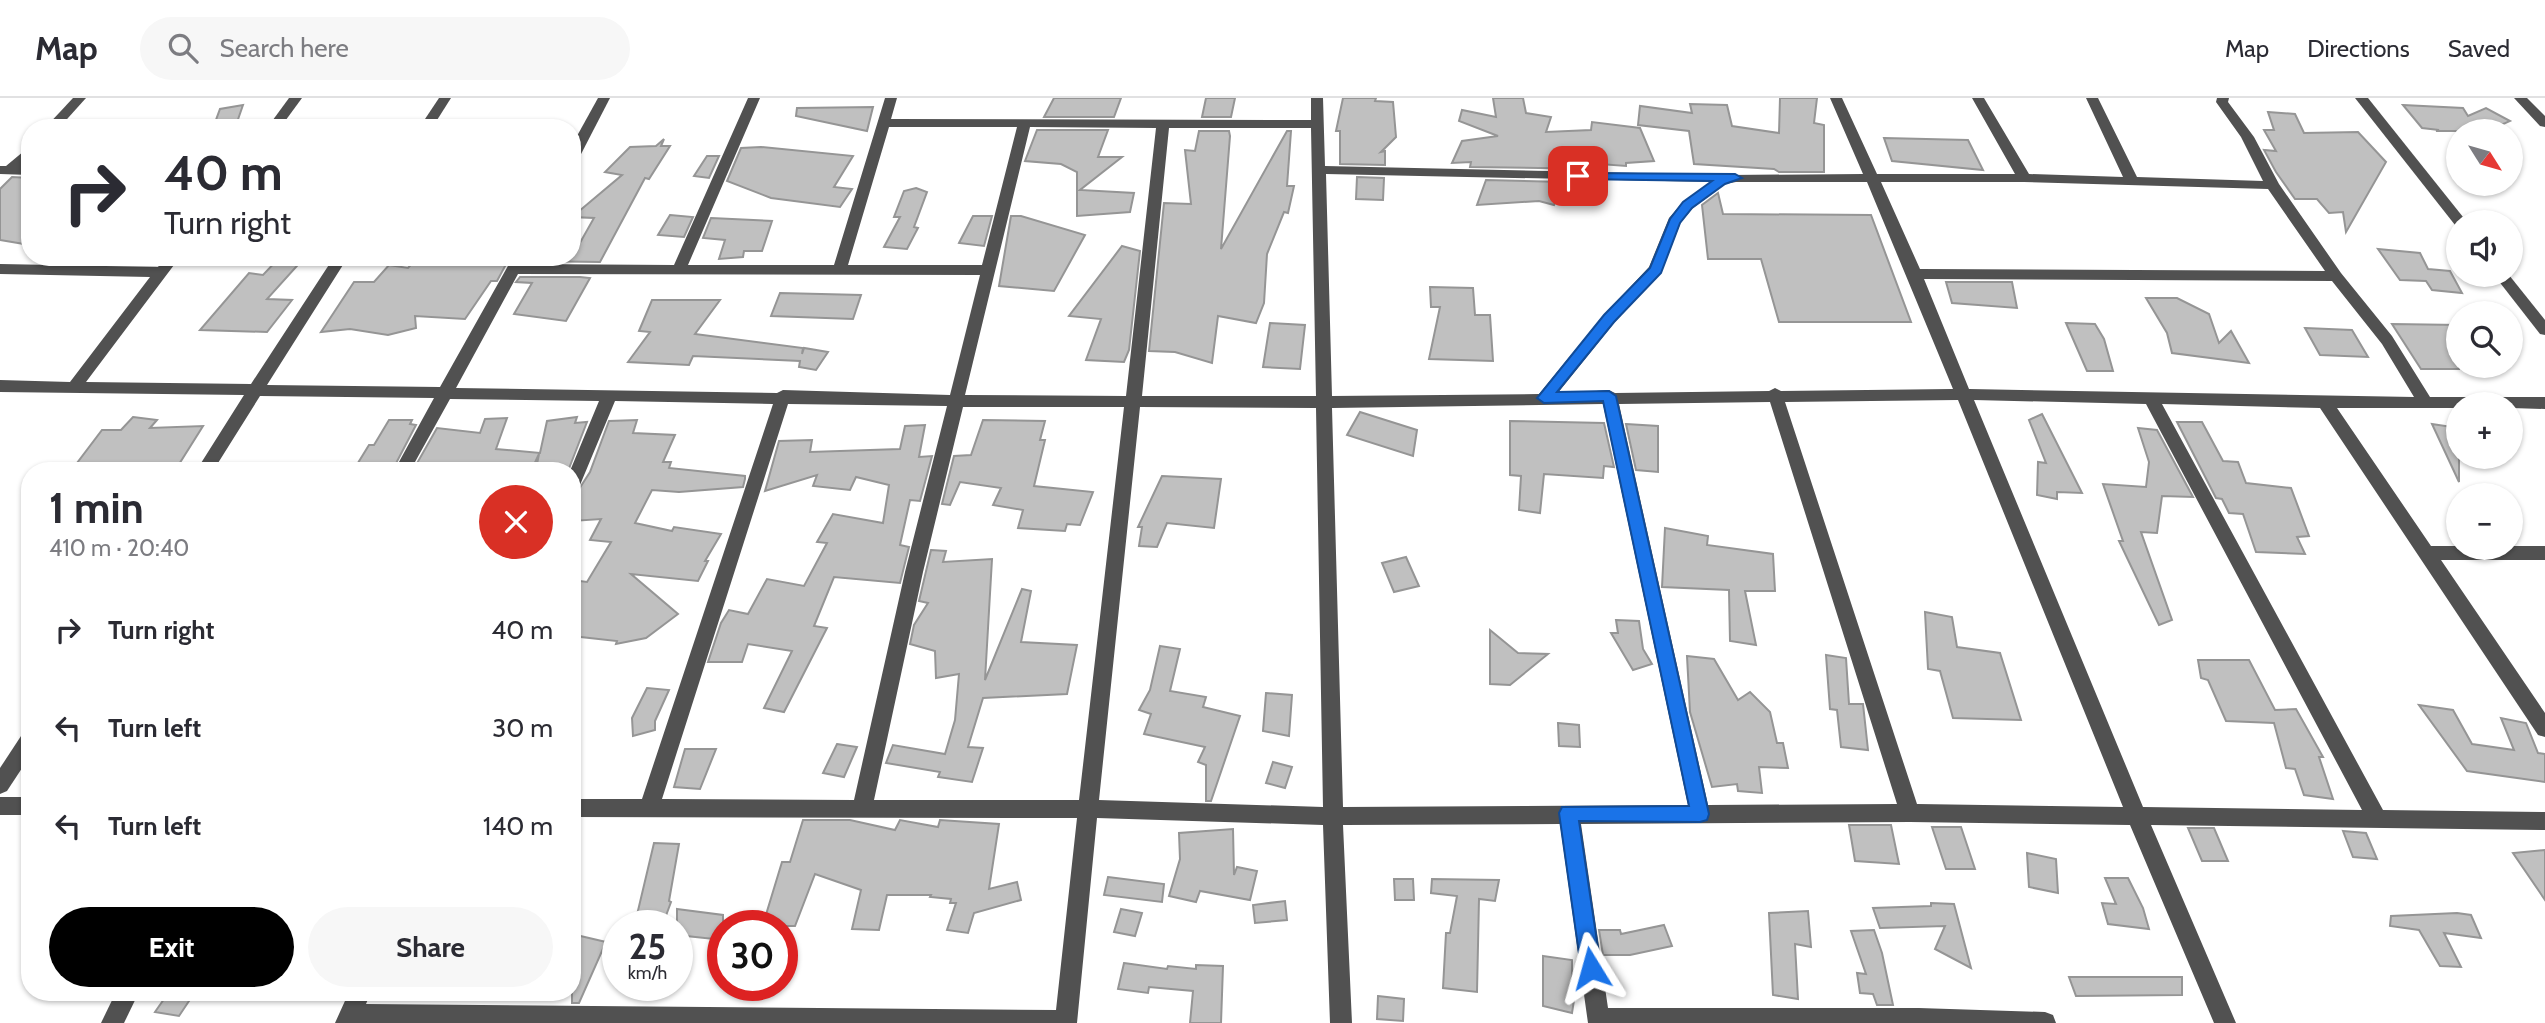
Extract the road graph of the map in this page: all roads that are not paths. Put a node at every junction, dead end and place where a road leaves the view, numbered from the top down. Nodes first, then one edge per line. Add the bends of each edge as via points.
1 (80, 98) edge
2 (296, 98) edge
3 (445, 98) edge
4 (604, 98) edge
5 (754, 98) edge
6 (891, 98) edge
7 (1317, 98) edge
8 (1836, 98) edge
9 (1978, 98) edge
10 (2092, 98) edge
11 (2223, 98) edge
12 (2361, 98) edge
13 (2520, 98) edge
14 (60, 119) edge
15 (280, 119) edge
16 (431, 119) edge
17 (884, 123) junction
18 (2545, 123) edge
19 (1318, 124) junction
20 (1024, 125) junction
21 (1163, 125) junction
22 (581, 141) edge
23 (21, 157) edge
24 (5, 170) edge
25 (1319, 170) junction
26 (1735, 178) junction
27 (1872, 178) junction
28 (2024, 178) junction
29 (2132, 181) junction
30 (2272, 186) junction
31 (2450, 210) edge
32 (581, 265) edge
33 (166, 266) edge
34 (335, 266) edge
35 (515, 266) edge
36 (841, 268) junction
37 (0, 269) edge
38 (679, 269) junction
39 (990, 270) junction
40 (162, 272) junction
41 (1915, 274) junction
42 (2336, 276) junction
43 (2511, 287) edge
44 (2545, 330) edge
45 (0, 386) edge
46 (74, 387) junction
47 (257, 389) junction
48 (443, 392) junction
49 (610, 394) junction
50 (1775, 394) junction
51 (1964, 394) junction
52 (783, 396) junction
53 (1609, 396) junction
54 (1544, 398) junction
55 (2151, 399) junction
56 (956, 401) junction
57 (1135, 401) junction
58 (1326, 402) junction
59 (2325, 402) junction
60 (2425, 402) junction
61 (2545, 403) edge
62 (210, 462) edge
63 (407, 462) edge
64 (581, 463) edge
65 (2427, 553) junction
66 (2545, 553) edge
67 (2545, 729) edge
68 (21, 753) edge
69 (0, 785) edge
70 (0, 806) edge
71 (21, 806) edge
72 (581, 808) edge
73 (649, 809) junction
74 (862, 809) junction
75 (1087, 809) junction
76 (1569, 813) junction
77 (1910, 813) junction
78 (1700, 814) junction
79 (2135, 815) junction
80 (1333, 816) junction
81 (2378, 821) junction
82 (2545, 821) edge
83 (123, 1001) edge
84 (356, 1001) edge
85 (348, 1019) edge
86 (588, 1021) edge
87 (821, 1021) edge
88 (1599, 1021) edge
89 (1067, 1022) edge
90 (112, 1023) edge
91 (1341, 1023) edge
92 (2045, 1023) edge
93 (2225, 1023) edge

1 - 14 street
2 - 15 street
3 - 16 street
4 - 22 street
5 - 38 street
6 - 17 street
7 - 19 street
8 - 27 street
9 - 28 street
10 - 29 street
11 - 30 street
12 - 31 street
13 - 18 street
17 - 20 street
17 - 36 street
19 - 21 street
19 - 25 street
20 - 21 street
20 - 39 street
21 - 57 street
23 - 24 street
25 - 26 street
25 - 58 street
26 - 27 street
26 - 54 street via 1721,181 1688,205 1674,222 1656,270
27 - 28 street
27 - 41 street
28 - 29 street
29 - 30 street
30 - 42 street
32 - 38 street
33 - 40 street
34 - 47 street
35 - 48 street
36 - 38 street
36 - 39 street
37 - 40 street
39 - 56 street
40 - 46 street
41 - 42 street
41 - 51 street
42 - 60 street via 2387,340
43 - 44 street
45 - 46 street
46 - 47 street
47 - 48 street
47 - 62 street
48 - 49 street
48 - 63 street
49 - 52 street
49 - 64 street
50 - 51 street
50 - 53 street
50 - 77 street
51 - 55 street
51 - 79 street
52 - 56 street
52 - 73 street
53 - 54 street
53 - 78 street
54 - 58 street
55 - 59 street
55 - 81 street
56 - 57 street
56 - 74 street
57 - 58 street
57 - 75 street
58 - 80 street
59 - 60 street
59 - 65 street
60 - 61 street
65 - 66 street
65 - 67 street
68 - 69 street
70 - 71 street
72 - 73 street
73 - 74 street
74 - 75 street
75 - 80 street
75 - 89 street
76 - 78 street
76 - 80 street
76 - 88 street
77 - 78 street
77 - 79 street
79 - 81 street
79 - 93 street
80 - 91 street
81 - 82 street
83 - 90 street
84 - 85 street
85 - 86 street
86 - 87 street
87 - 89 street
88 - 92 street

